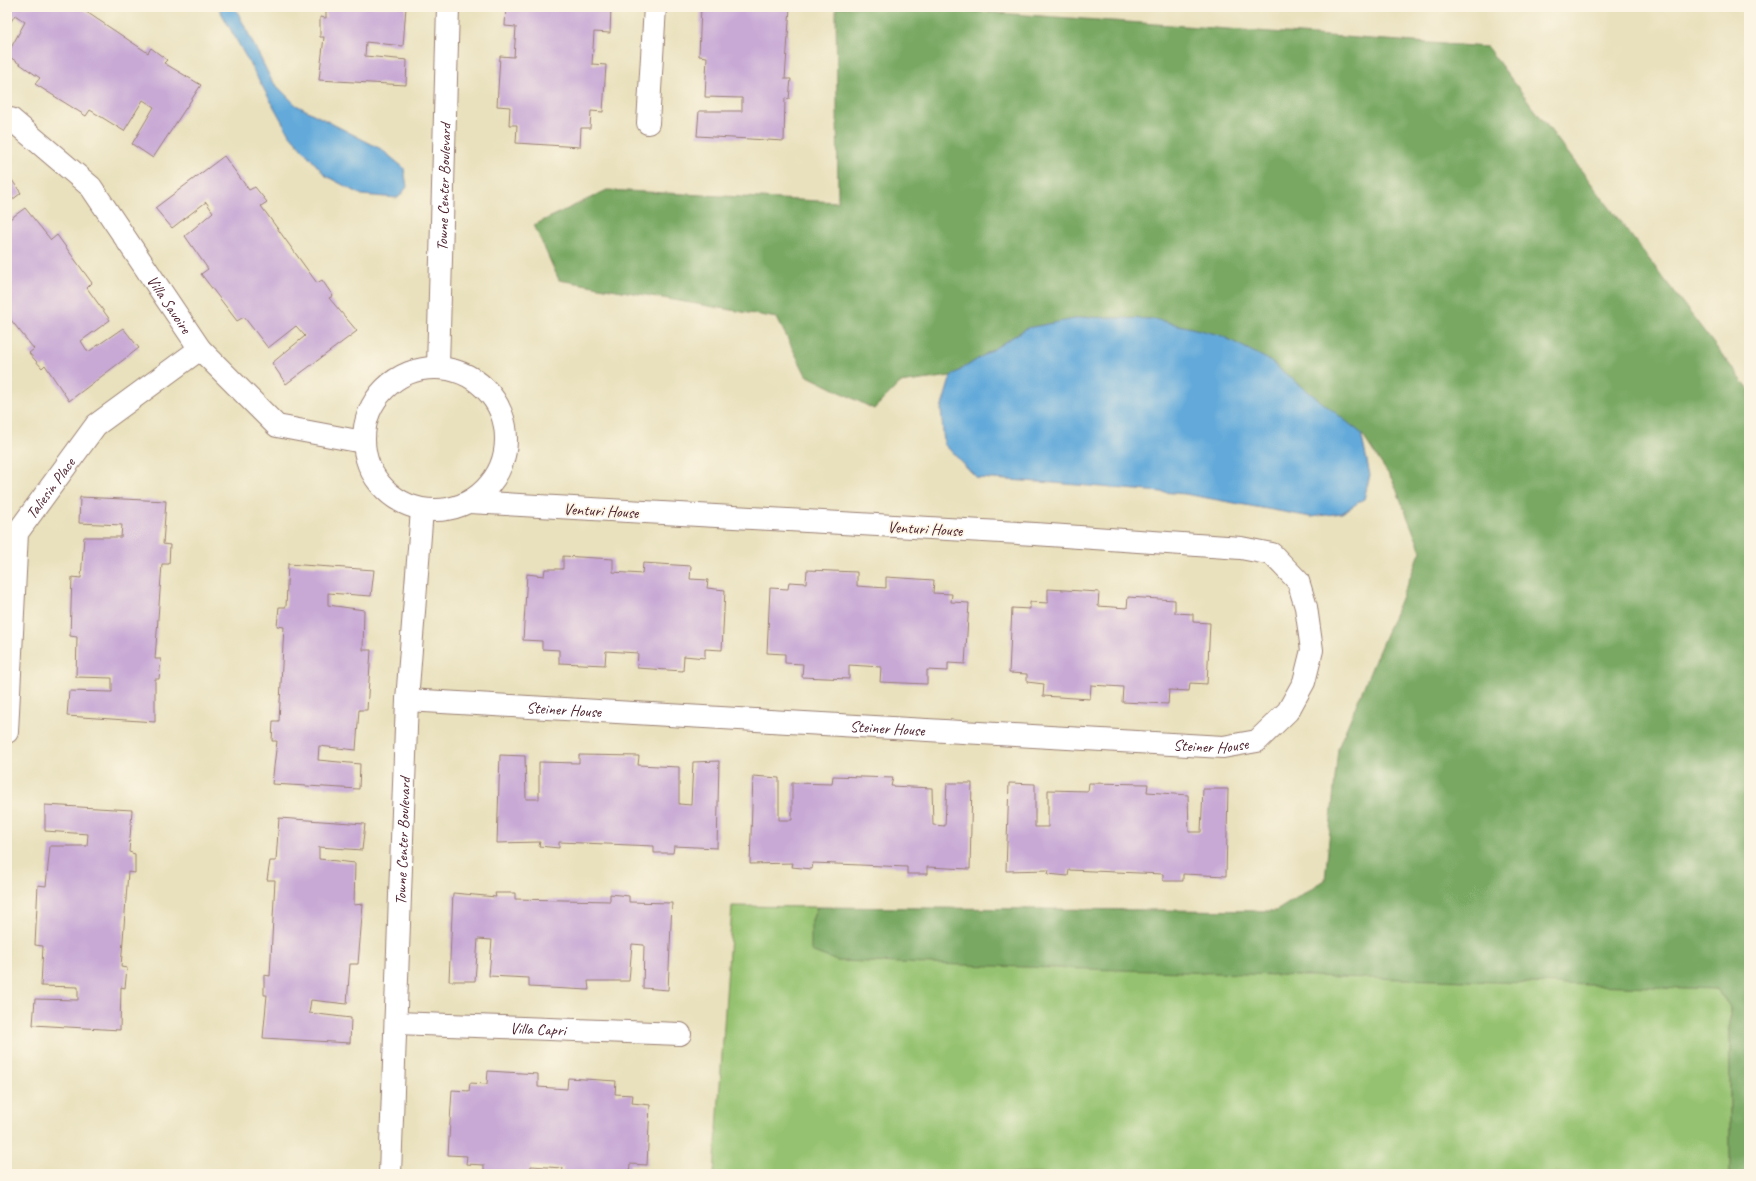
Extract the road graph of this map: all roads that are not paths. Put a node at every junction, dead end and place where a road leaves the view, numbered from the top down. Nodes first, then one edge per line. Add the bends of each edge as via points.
1 (448, 7) edge
2 (655, 7) edge
3 (7, 119) edge
4 (648, 123) dead end
5 (200, 349) junction
6 (438, 366) junction
7 (362, 442) junction
8 (469, 502) junction
9 (422, 510) junction
10 (1312, 650) joint
11 (407, 700) junction
12 (7, 732) edge
13 (396, 1023) junction
14 (680, 1034) dead end
15 (390, 1174) edge

1 - 6 street, Towne Center Boulevard
2 - 4 street
3 - 5 street, Villa Savoire via 11,119 91,187
5 - 7 street, Villa Savoire via 277,426
5 - 12 street, Taliesin Place via 96,425 17,533
6 - 7 street via 400,375 371,403
6 - 8 street via 464,373 486,388 501,410 507,436 502,462 490,485
7 - 9 street via 371,473 393,498
8 - 9 street via 446,510
8 - 10 street, Venturi House via 1241,548 1272,554 1298,581 1306,607
9 - 11 street, Towne Center Boulevard
10 - 11 street, Steiner House via 1304,682 1288,711 1257,741 1223,747
11 - 13 street, Towne Center Boulevard
13 - 14 street, Villa Capri
13 - 15 street, Towne Center Boulevard

